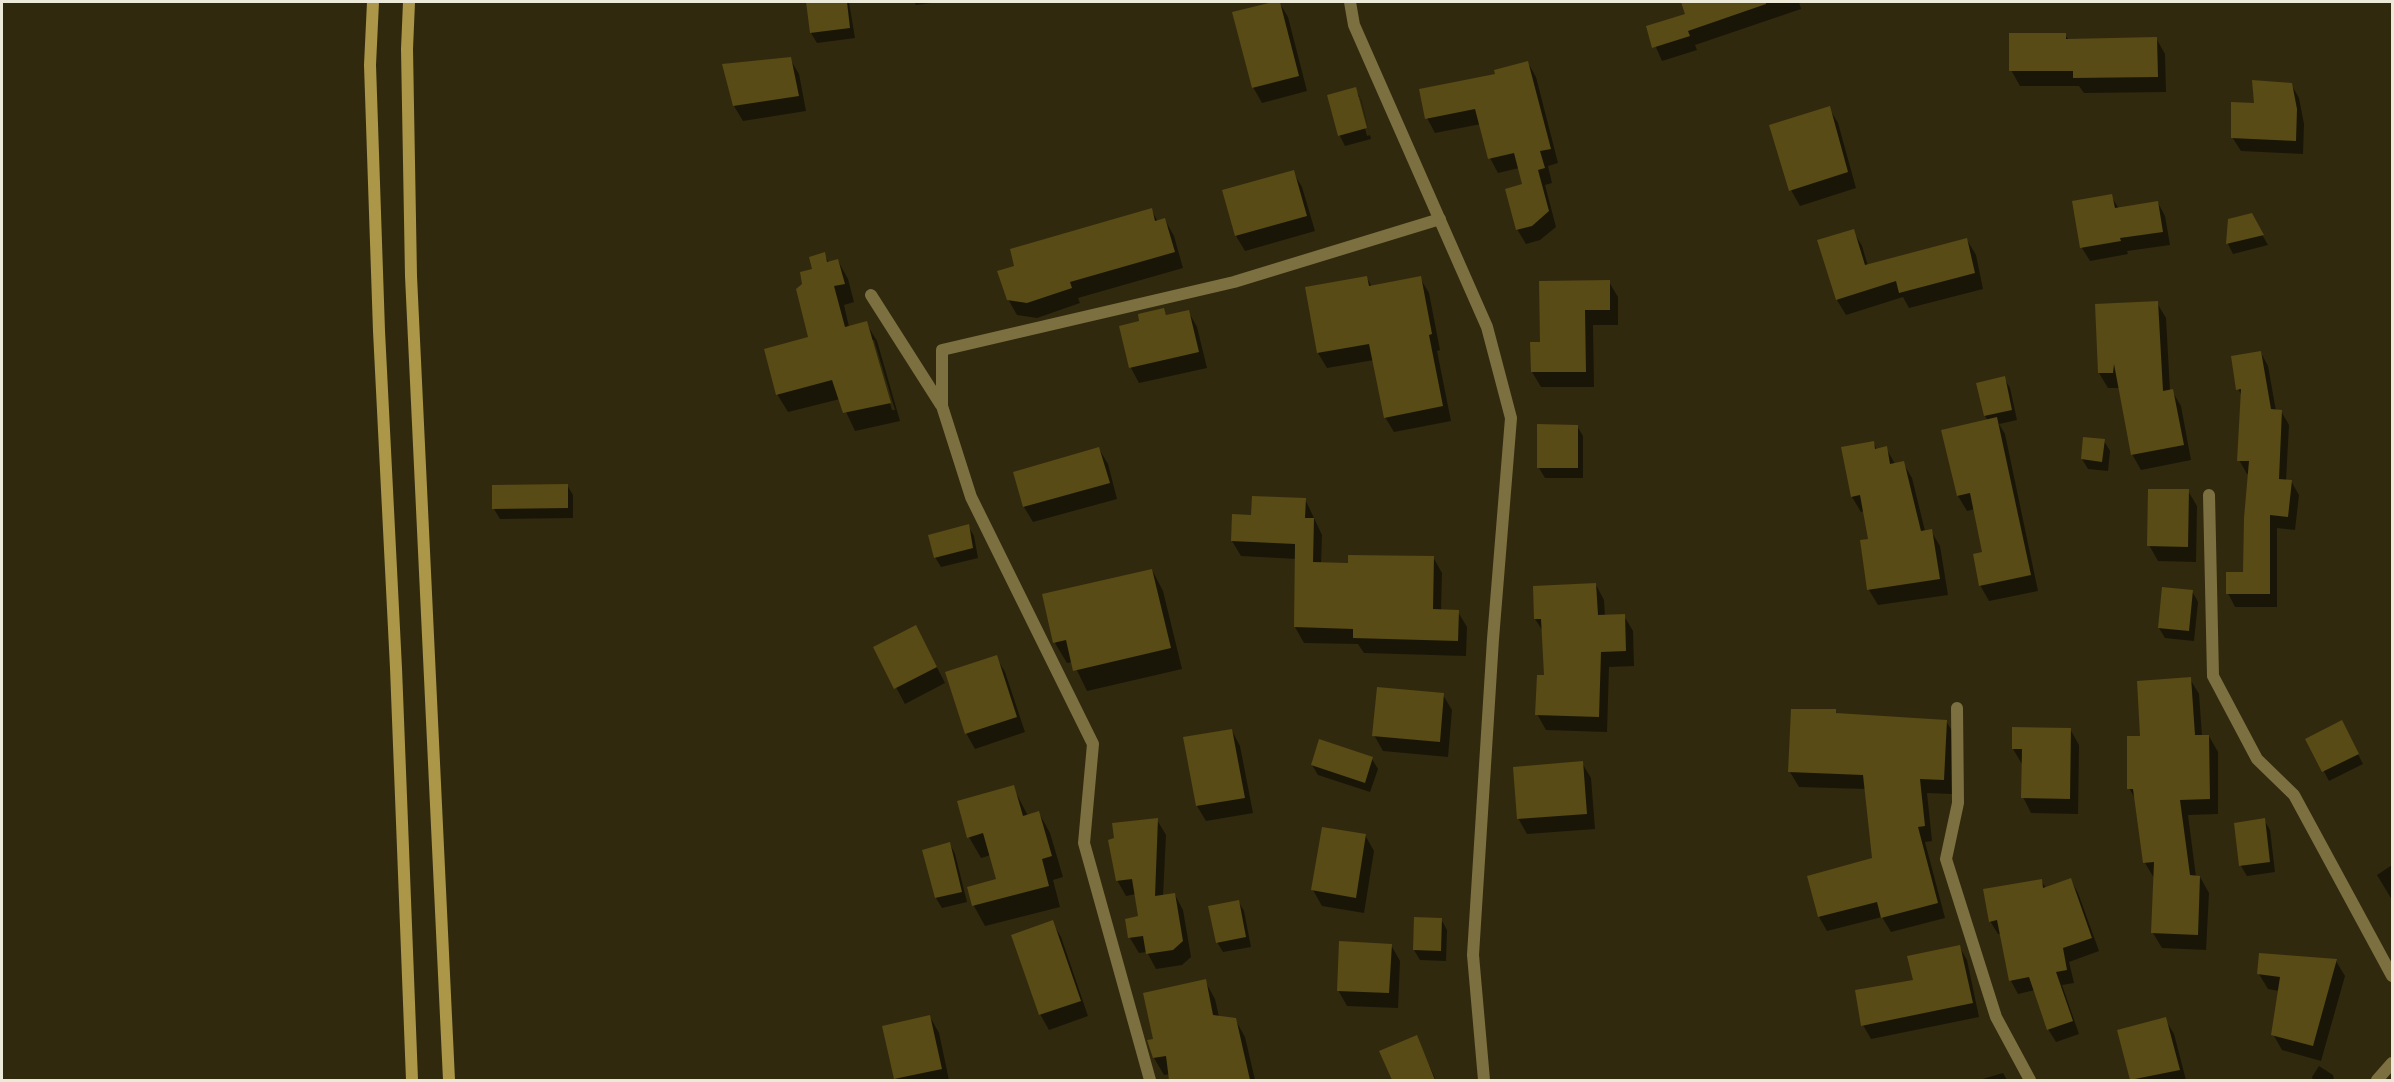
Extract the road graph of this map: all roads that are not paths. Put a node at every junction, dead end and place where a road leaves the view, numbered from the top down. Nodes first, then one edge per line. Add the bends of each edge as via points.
1 (373, 2) edge
2 (409, 2) edge
3 (1350, 2) edge
4 (1440, 219) junction
5 (871, 295) dead end
6 (942, 406) junction
7 (2209, 495) dead end
8 (1957, 708) dead end
9 (2392, 976) edge
10 (2392, 1063) edge
11 (412, 1080) edge
12 (449, 1080) edge
13 (1150, 1080) edge
14 (1484, 1080) edge
15 (2030, 1080) edge
16 (2377, 1080) edge

1 - 11 main road via 370,65 379,331
2 - 12 main road via 411,276
3 - 4 street via 1354,25
4 - 6 street via 1234,282 942,350
4 - 14 street via 1487,327 1511,418 1473,955
5 - 6 street
6 - 13 street via 971,496 1093,744 1084,843
7 - 9 street via 2213,676 2257,759 2294,795
8 - 15 street via 1958,803 1946,859 1996,1017
10 - 16 street

